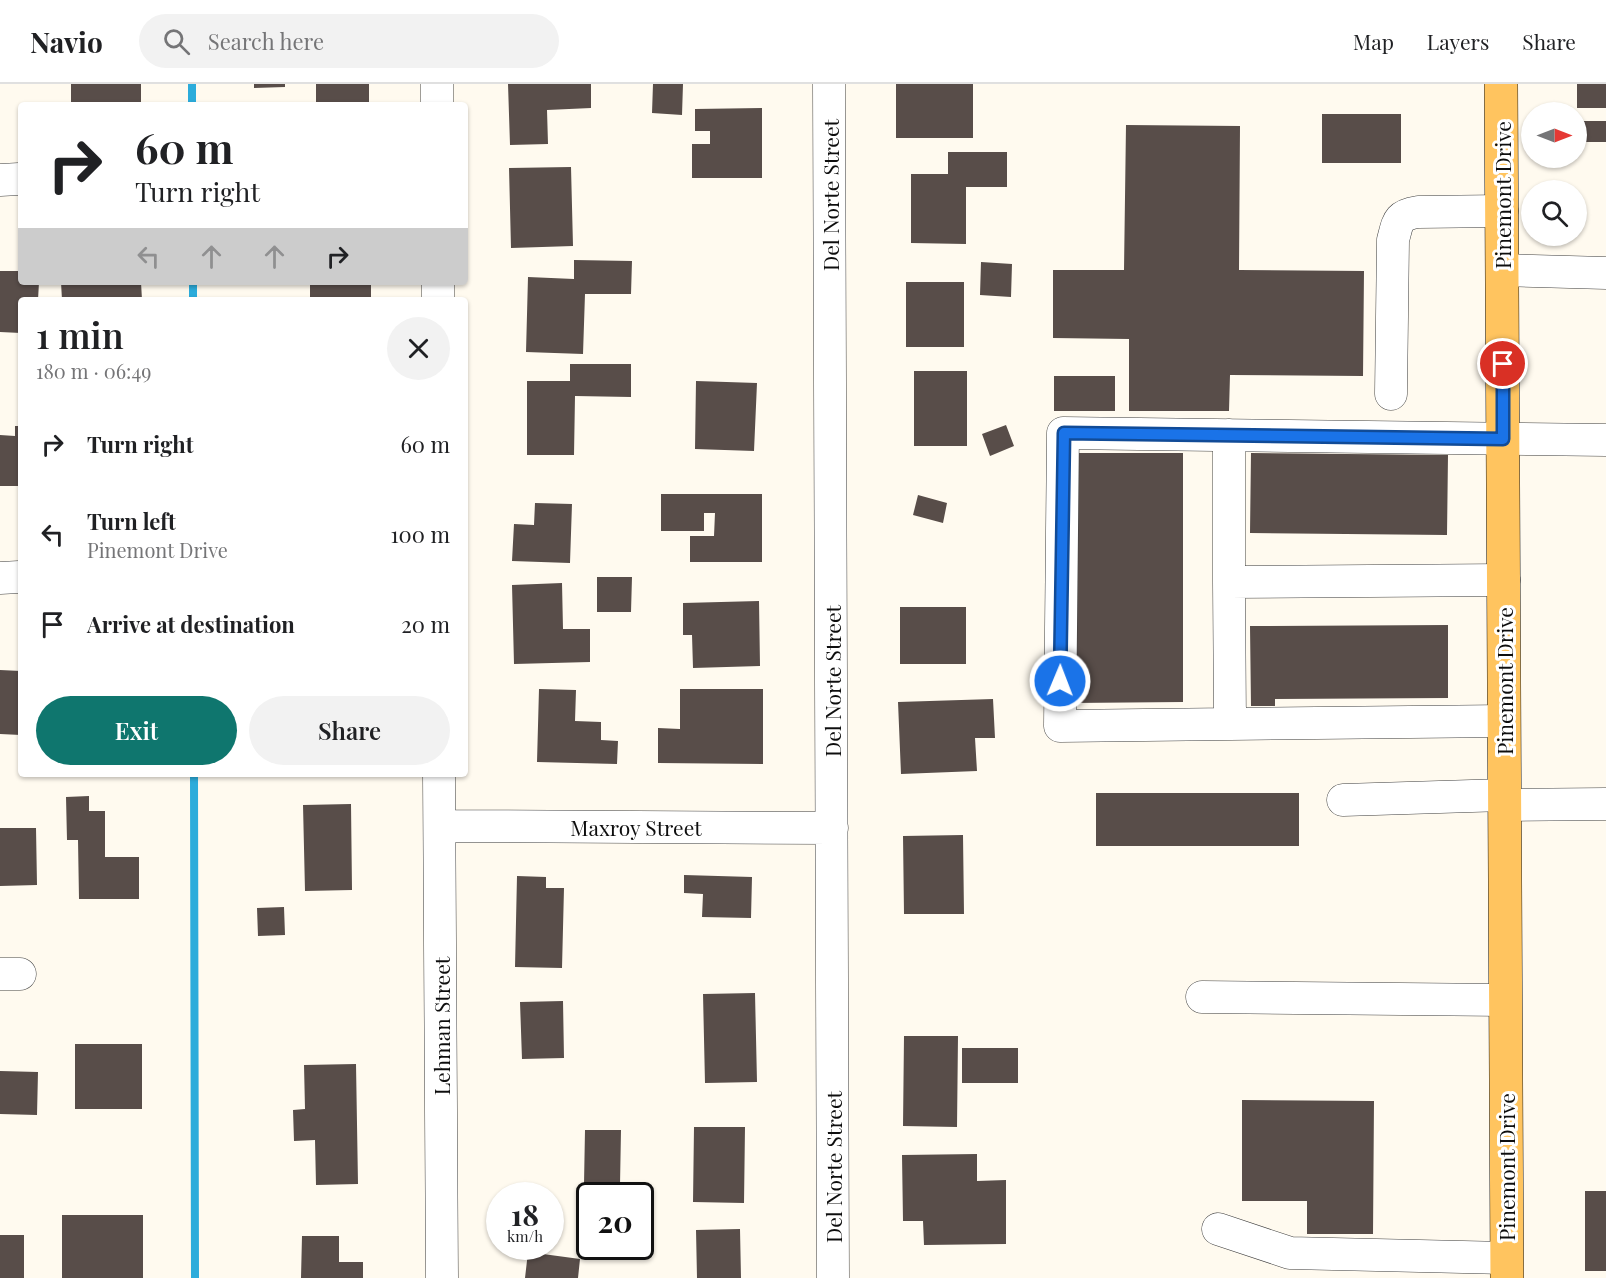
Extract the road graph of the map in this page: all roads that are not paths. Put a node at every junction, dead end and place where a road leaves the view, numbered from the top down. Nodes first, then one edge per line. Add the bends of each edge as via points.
1 (437, 84) edge
2 (830, 84) edge
3 (1502, 84) edge
4 (437, 102) edge
5 (1502, 211) junction
6 (1502, 270) junction
7 (1606, 273) edge
8 (1391, 394) dead end
9 (1229, 435) junction
10 (1503, 439) junction
11 (1606, 440) edge
12 (1504, 579) junction
13 (1229, 582) junction
14 (1504, 721) junction
15 (1230, 724) junction
16 (440, 777) edge
17 (1343, 800) dead end
18 (1504, 800) junction
19 (1606, 804) edge
20 (440, 826) junction
21 (832, 828) junction
22 (1202, 997) dead end
23 (1505, 1000) junction
24 (1218, 1230) dead end
25 (1507, 1268) edge
26 (442, 1278) edge
27 (834, 1278) edge

1 - 4 street
2 - 21 street, Del Norte Street
3 - 5 main road, Pinemont Drive
5 - 6 main road, Pinemont Drive
5 - 8 street via 1418,212 1405,214 1398,221 1393,240
6 - 7 street
6 - 10 main road, Pinemont Drive
9 - 10 street
9 - 13 street
9 - 15 street via 1064,433 1060,726
10 - 11 street
10 - 12 main road, Pinemont Drive
12 - 13 street
12 - 14 main road, Pinemont Drive
13 - 15 street
14 - 15 street
14 - 18 main road, Pinemont Drive
16 - 20 street, Lehman Street
17 - 18 street
18 - 19 street
18 - 23 main road, Pinemont Drive
20 - 21 street, Maxroy Street
20 - 26 street, Lehman Street
21 - 27 street, Del Norte Street
22 - 23 street
23 - 25 main road, Pinemont Drive
24 - 25 street via 1290,1253

